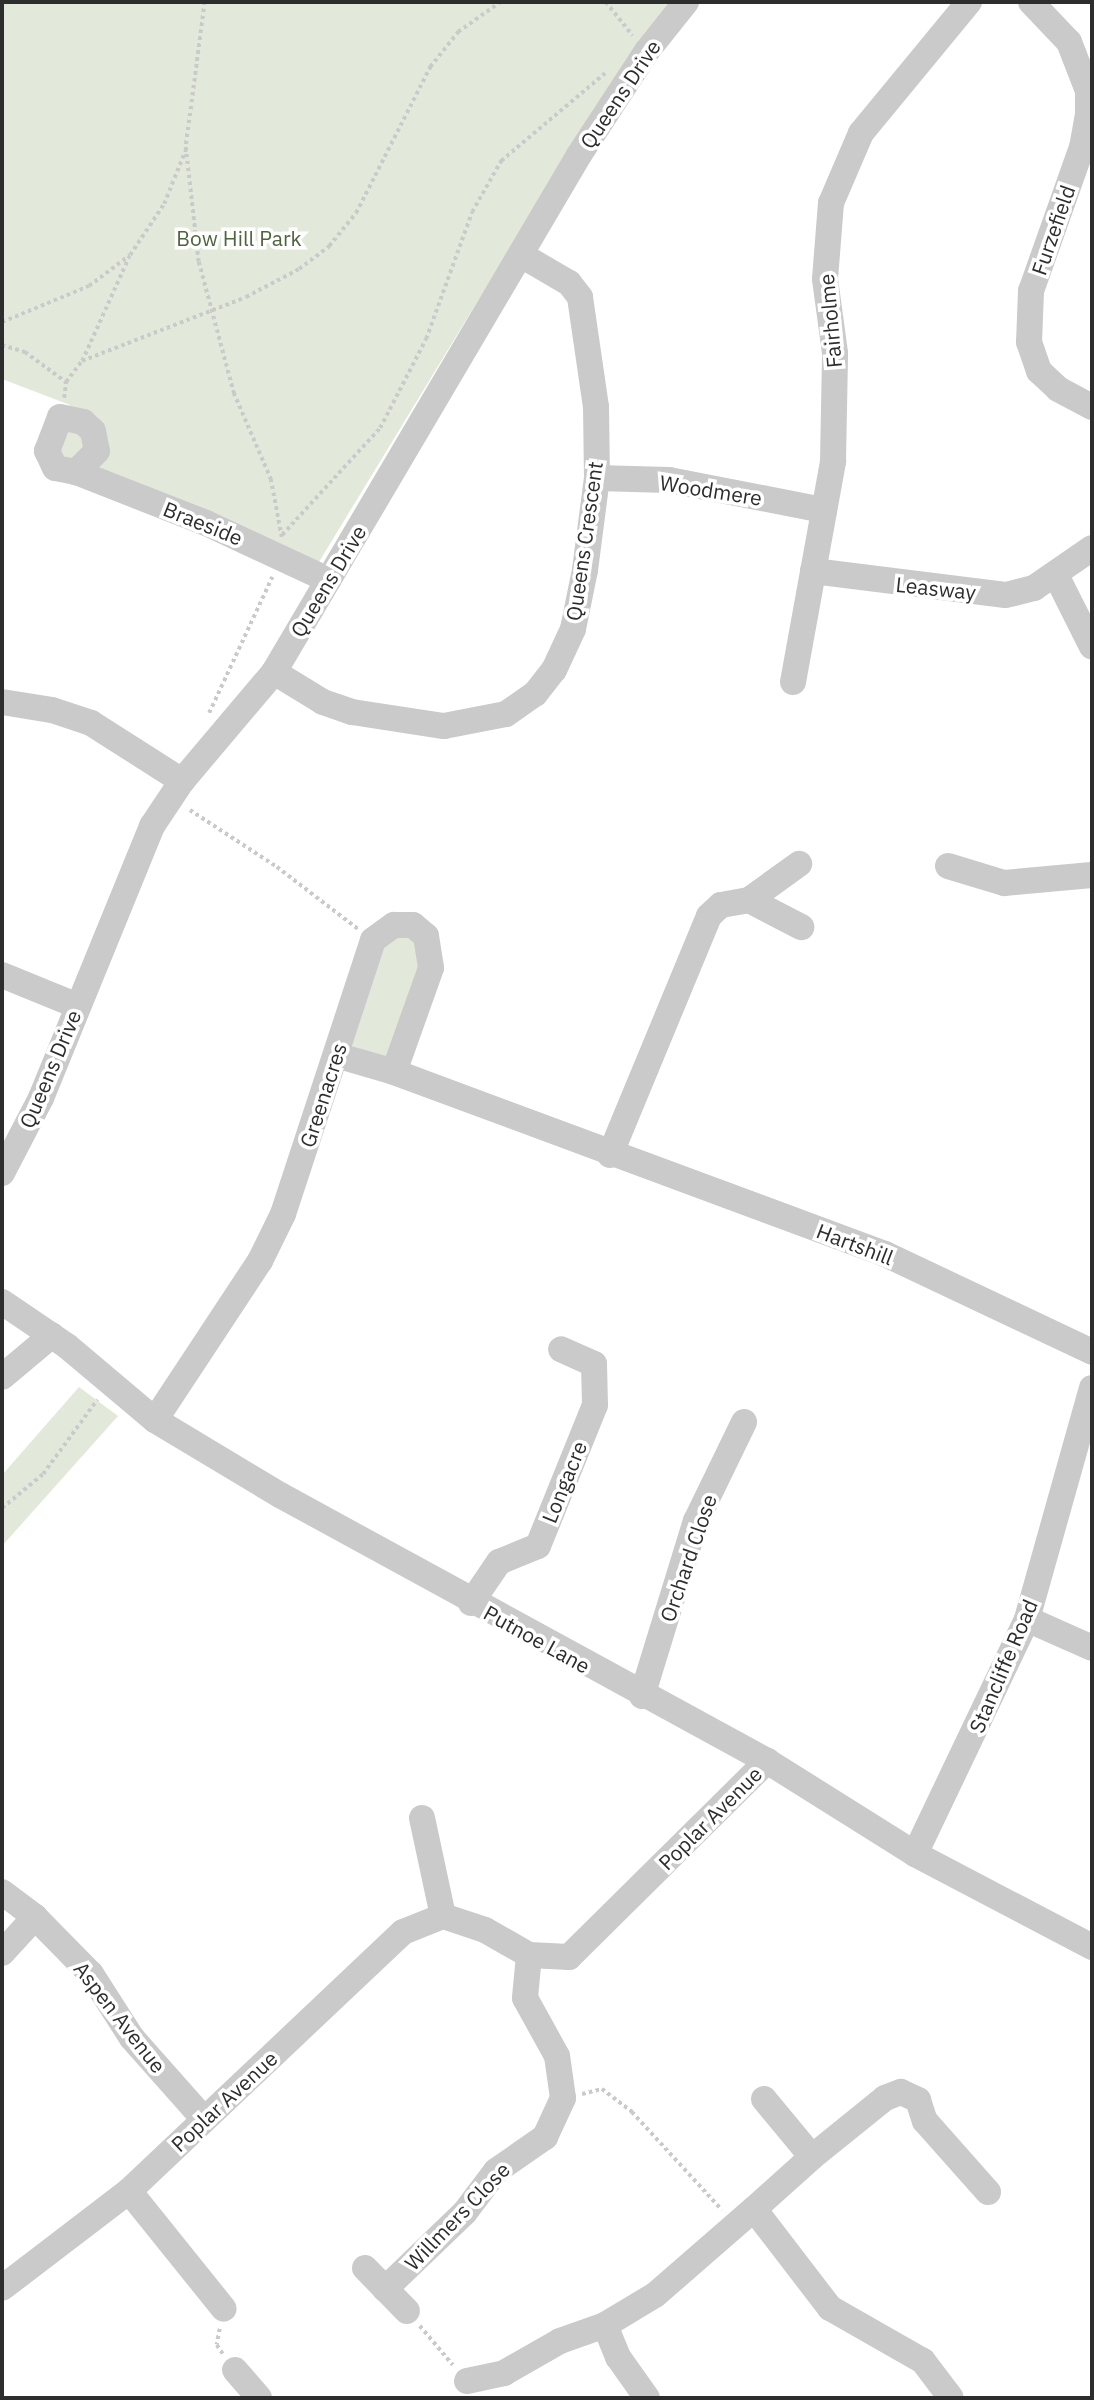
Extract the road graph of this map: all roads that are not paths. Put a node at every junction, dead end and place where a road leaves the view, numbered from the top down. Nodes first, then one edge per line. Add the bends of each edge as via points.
1 (686, 2) edge
2 (969, 2) edge
3 (1031, 2) edge
4 (523, 256) junction
5 (1092, 407) edge
6 (76, 472) junction
7 (597, 478) junction
8 (824, 510) junction
9 (1092, 548) edge
10 (813, 571) junction
11 (1056, 575) junction
12 (328, 580) junction
13 (1092, 647) edge
14 (274, 672) junction
15 (793, 682) dead end
16 (2, 702) edge
17 (176, 789) junction
18 (799, 864) dead end
19 (948, 866) dead end
20 (1092, 875) edge
21 (749, 900) junction
22 (801, 927) dead end
23 (2, 975) edge
24 (78, 1006) junction
25 (336, 1055) junction
26 (394, 1072) junction
27 (610, 1155) junction
28 (2, 1173) edge
29 (2, 1302) edge
30 (52, 1335) junction
31 (561, 1349) dead end
32 (1092, 1352) edge
33 (2, 1377) edge
34 (1092, 1388) edge
35 (155, 1420) junction
36 (744, 1422) dead end
37 (471, 1603) junction
38 (1027, 1619) junction
39 (1092, 1648) edge
40 (642, 1696) junction
41 (767, 1761) junction
42 (422, 1818) dead end
43 (915, 1854) junction
44 (2, 1892) edge
45 (443, 1916) junction
46 (35, 1917) junction
47 (1092, 1947) edge
48 (2, 1953) edge
49 (529, 1955) junction
50 (764, 2099) dead end
51 (204, 2119) junction
52 (812, 2157) junction
53 (129, 2191) junction
54 (988, 2192) dead end
55 (745, 2216) junction
56 (365, 2268) dead end
57 (2, 2288) edge
58 (385, 2289) junction
59 (224, 2309) road end
60 (407, 2311) road end
61 (605, 2325) junction
62 (467, 2381) road end
63 (232, 2383) edge
64 (259, 2398) edge
65 (647, 2398) edge
66 (951, 2398) edge

1 - 4 street, Queens Drive via 647,51 579,155
2 - 8 street, Fairholme via 861,132 831,203 825,278 835,353 836,413
3 - 5 street, Furzefield via 1069,42 1087,90 1088,114 1082,147 1031,290 1029,342 1040,371 1058,389
4 - 7 street, Queens Crescent via 569,283 580,297 596,407
4 - 12 street, Queens Drive
6 - 6 street, Braeside via 55,468 47,452 60,417 83,422 93,431 97,451
6 - 12 street, Braeside via 282,546
7 - 8 street, Woodmere via 669,481
7 - 14 street, Queens Crescent via 573,629 554,670 535,694 506,714 444,726 352,712 323,702
8 - 10 street, Fairholme
9 - 11 street, Leasway
10 - 11 street, Leasway via 1006,595 1034,588
10 - 15 street, Fairholme
11 - 13 street
12 - 14 street, Queens Drive
14 - 17 street, Queens Drive
16 - 17 street via 52,710 91,723
17 - 24 street, Queens Drive via 152,826
18 - 21 street
19 - 20 street via 1004,883
21 - 22 street
21 - 27 street via 721,905 709,916
23 - 24 street
24 - 28 street, Queens Drive via 41,1098
25 - 26 street, Hartshill
25 - 26 street, Greenacres via 373,940 394,925 413,925 426,936 432,951 431,968
25 - 35 street, Greenacres via 283,1214 260,1261
26 - 27 street, Hartshill
27 - 32 street, Hartshill via 886,1254
29 - 30 street, Putnoe Lane
30 - 33 street
30 - 35 street, Putnoe Lane
31 - 37 street, Longacre via 594,1364 594,1405 538,1546 499,1562
34 - 38 street, Stancliffe Road
35 - 37 street, Putnoe Lane
36 - 40 street, Orchard Close via 696,1521
37 - 40 street, Putnoe Lane
38 - 39 street
38 - 43 street, Stancliffe Road
40 - 41 street, Putnoe Lane
41 - 43 street, Putnoe Lane
41 - 49 street, Poplar Avenue via 569,1957
42 - 45 street
43 - 47 street, Putnoe Lane
44 - 46 street, Aspen Avenue
45 - 49 street, Poplar Avenue via 485,1930
45 - 51 street, Poplar Avenue via 402,1932
46 - 48 street
46 - 51 street, Aspen Avenue via 90,1974 132,2038
49 - 58 street, Willmers Close via 525,1998 557,2056 563,2098 545,2137 496,2171 464,2212
50 - 52 street
51 - 53 street, Poplar Avenue
52 - 54 street via 885,2098 901,2092 918,2100 925,2121
52 - 55 street
53 - 57 street, Poplar Avenue
53 - 59 street
55 - 61 street via 655,2295
55 - 66 street via 830,2308 923,2361
56 - 58 street
58 - 60 street
61 - 62 street via 560,2341 504,2373
61 - 65 street via 618,2357
63 - 64 street

